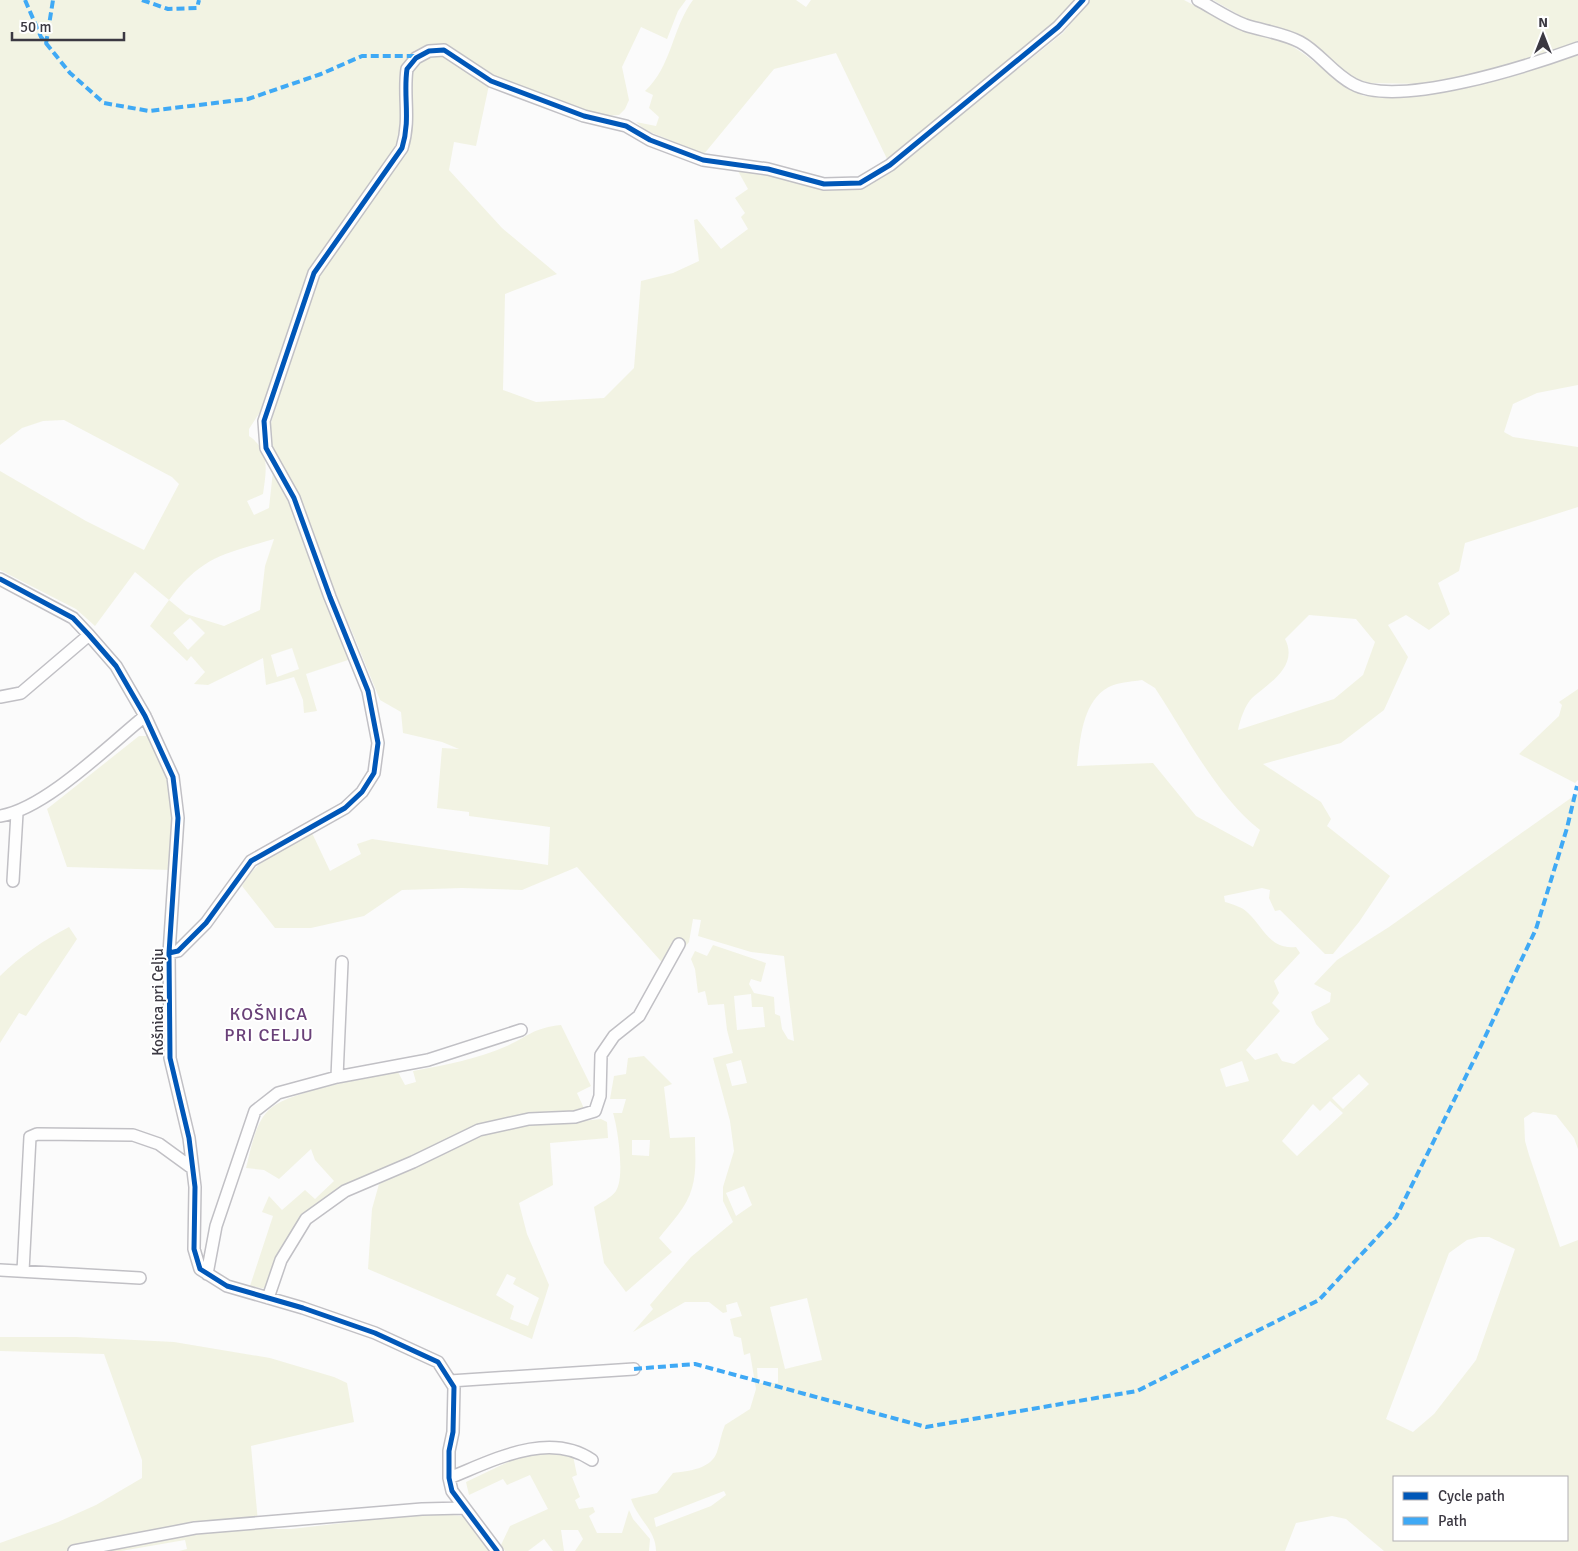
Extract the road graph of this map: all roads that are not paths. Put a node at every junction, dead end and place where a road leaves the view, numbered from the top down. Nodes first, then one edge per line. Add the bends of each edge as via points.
1 (1083, 0) edge
2 (1198, 0) edge
3 (1578, 48) edge
4 (0, 580) edge
5 (89, 634) junction
6 (0, 697) edge
7 (145, 716) junction
8 (17, 814) junction
9 (0, 816) edge
10 (13, 880) dead end
11 (678, 944) dead end
12 (169, 953) junction
13 (342, 962) dead end
14 (521, 1030) dead end
15 (337, 1077) junction
16 (192, 1168) junction
17 (0, 1270) edge
18 (23, 1271) junction
19 (207, 1274) junction
20 (140, 1278) dead end
21 (268, 1298) junction
22 (634, 1369) dead end
23 (450, 1381) junction
24 (592, 1460) dead end
25 (448, 1478) junction
26 (464, 1508) junction
27 (74, 1551) edge
28 (497, 1551) edge

1 - 12 street via 1058,27 898,159 860,183 852,184 824,184 768,169 704,160 650,140 626,126 584,116 490,81 444,50 429,51 416,58 407,69 406,135 402,148 314,273 264,421 266,448 294,498 368,691 378,743 374,773 362,792 345,808 251,861 206,923 178,951
2 - 3 street via 1244,24 1300,42 1354,85 1379,91 1462,83
4 - 5 street, Košnica pri Celju via 73,618
5 - 6 street via 21,692
5 - 7 street, Košnica pri Celju via 116,666
7 - 8 street via 45,798
7 - 12 street, Košnica pri Celju via 173,777 178,818
8 - 9 street
8 - 10 street
11 - 21 street via 639,1016 614,1036 601,1055 600,1096 595,1111 575,1117 529,1119 479,1130 345,1191 306,1218 281,1260
12 - 16 street, Košnica pri Celju via 170,1058 189,1138
13 - 15 street
14 - 15 street via 428,1060
15 - 19 street via 278,1093 255,1111 216,1226
16 - 18 street via 159,1144 133,1136 37,1134 30,1138
16 - 19 street, Košnica pri Celju via 195,1187 194,1249 200,1270
17 - 18 street
18 - 20 street
19 - 21 street via 227,1286
21 - 23 street via 375,1333 438,1362
22 - 23 street
23 - 25 street via 454,1387
24 - 25 street via 581,1453 558,1447 531,1448
25 - 26 street via 452,1491
26 - 27 street via 195,1528
26 - 28 street

